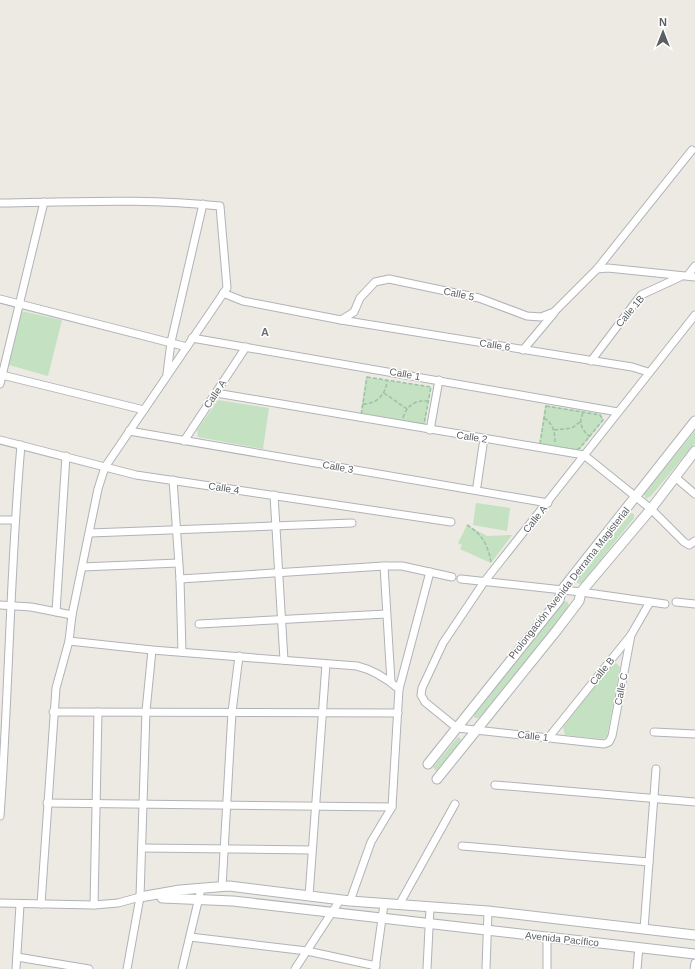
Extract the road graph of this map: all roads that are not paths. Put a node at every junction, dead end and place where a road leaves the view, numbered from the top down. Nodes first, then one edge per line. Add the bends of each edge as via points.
1 (692, 150) dead end
2 (44, 202) junction
3 (0, 204) edge
4 (203, 204) junction
5 (695, 266) edge
6 (596, 269) junction
7 (688, 276) edge
8 (224, 293) junction
9 (0, 299) edge
10 (21, 304) junction
11 (554, 312) junction
12 (695, 315) edge
13 (341, 320) junction
14 (192, 338) junction
15 (171, 342) junction
16 (187, 346) junction
17 (246, 347) junction
18 (523, 350) junction
19 (591, 361) junction
20 (648, 372) junction
21 (2, 375) junction
22 (166, 377) junction
23 (439, 380) junction
24 (0, 384) edge
25 (216, 393) junction
26 (144, 410) junction
27 (618, 412) junction
28 (695, 421) edge
29 (430, 430) junction
30 (129, 431) junction
31 (0, 440) edge
32 (184, 441) junction
33 (21, 445) junction
34 (483, 445) dead end
35 (695, 451) edge
36 (584, 455) junction
37 (66, 456) junction
38 (105, 467) junction
39 (675, 477) junction
40 (173, 480) junction
41 (477, 486) dead end
42 (695, 494) edge
43 (274, 495) junction
44 (637, 497) junction
45 (548, 502) junction
46 (651, 509) junction
47 (0, 520) edge
48 (15, 520) junction
49 (451, 522) dead end
50 (352, 523) dead end
51 (276, 525) junction
52 (176, 530) junction
53 (90, 533) junction
54 (695, 541) edge
55 (178, 563) junction
56 (384, 566) junction
57 (82, 567) junction
58 (279, 572) junction
59 (430, 572) junction
60 (452, 577) dead end
61 (180, 578) junction
62 (461, 579) dead end
63 (484, 582) junction
64 (561, 591) junction
65 (581, 592) junction
66 (650, 602) junction
67 (676, 602) dead end
68 (665, 604) dead end
69 (695, 604) edge
70 (0, 605) edge
71 (10, 605) junction
72 (56, 612) junction
73 (386, 614) junction
74 (72, 615) junction
75 (282, 620) junction
76 (199, 624) dead end
77 (631, 635) junction
78 (69, 641) junction
79 (152, 650) junction
80 (182, 652) junction
81 (238, 656) junction
82 (284, 660) junction
83 (326, 664) junction
84 (391, 682) junction
85 (399, 689) junction
86 (53, 712) junction
87 (98, 712) junction
88 (146, 712) junction
89 (232, 712) junction
90 (322, 713) junction
91 (398, 713) junction
92 (457, 728) junction
93 (476, 730) junction
94 (654, 732) dead end
95 (695, 734) edge
96 (549, 737) junction
97 (609, 742) joint
98 (428, 764) dead end
99 (656, 769) dead end
100 (437, 779) dead end
101 (495, 785) dead end
102 (654, 798) junction
103 (695, 802) edge
104 (47, 803) junction
105 (96, 804) junction
106 (143, 804) junction
107 (455, 804) dead end
108 (227, 805) junction
109 (316, 806) junction
110 (392, 807) junction
111 (0, 816) edge
112 (462, 846) dead end
113 (142, 848) junction
114 (224, 849) junction
115 (312, 850) junction
116 (649, 862) junction
117 (222, 887) junction
118 (201, 889) junction
119 (309, 896) junction
120 (140, 897) junction
121 (199, 899) junction
122 (340, 900) junction
123 (350, 901) junction
124 (0, 903) edge
125 (41, 904) junction
126 (384, 904) junction
127 (20, 905) junction
128 (94, 905) junction
129 (399, 905) junction
130 (430, 908) junction
131 (488, 911) junction
132 (331, 913) junction
133 (382, 919) junction
134 (429, 924) junction
135 (644, 929) junction
136 (487, 930) junction
137 (695, 934) edge
138 (190, 937) junction
139 (547, 937) junction
140 (639, 947) junction
141 (307, 951) junction
142 (695, 954) edge
143 (17, 957) junction
144 (695, 963) edge
145 (375, 968) edge
146 (16, 969) edge
147 (89, 969) edge
148 (127, 969) edge
149 (182, 969) edge
150 (295, 969) edge
151 (427, 969) edge
152 (486, 969) edge
153 (547, 969) edge
154 (637, 969) edge
155 (694, 969) edge

1 - 6 street
2 - 3 street
2 - 4 street via 146,201
2 - 10 street
4 - 8 street via 220,206 227,288
4 - 15 street
5 - 7 street
6 - 7 street
6 - 11 street
7 - 19 street, Calle 1B via 641,295
8 - 13 street via 242,301
8 - 14 street
9 - 10 street
10 - 15 street
10 - 21 street
11 - 13 street, Calle 5 via 542,317 527,316 479,298 389,279 375,282 360,298 354,312
11 - 18 street
12 - 20 street, Calle A
13 - 18 street, Calle 6
14 - 16 street
14 - 17 street, Calle 1
15 - 16 street
15 - 22 street
16 - 22 street
17 - 23 street, Calle 1
17 - 25 street, Calle A
18 - 19 street, Calle 6
19 - 20 street, Calle 6
20 - 27 street, Calle A
21 - 24 street
21 - 26 street
22 - 26 street
23 - 27 street, Calle 1
23 - 29 street
25 - 29 street, Calle 2
25 - 32 street, Calle A
26 - 30 street
27 - 36 street, Calle A
28 - 44 street, Prolongación Avenida Derrama Magisterial
29 - 36 street, Calle 2
30 - 32 street, Calle 3
30 - 38 street
31 - 33 street, Calle 4
32 - 45 street, Calle 3
33 - 37 street, Calle 4
33 - 48 street
34 - 41 street
35 - 39 street, Prolongación Avenida Derrama Magisterial
36 - 44 street, Calle 2
36 - 45 street, Calle A
37 - 38 street, Calle 4
37 - 72 street
38 - 40 street, Calle 4 via 136,475
38 - 53 street
39 - 42 street
39 - 46 street, Prolongación Avenida Derrama Magisterial
40 - 43 street, Calle 4
40 - 52 street
43 - 49 street, Calle 4
43 - 51 street
44 - 46 street, Calle 2
44 - 64 street, Prolongación Avenida Derrama Magisterial
45 - 63 street, Calle A
46 - 54 street, Calle 2 via 684,542 689,545
46 - 65 street, Prolongación Avenida Derrama Magisterial
47 - 48 street
48 - 71 street
50 - 51 street
51 - 52 street
51 - 58 street
52 - 53 street
52 - 55 street
53 - 57 street
55 - 57 street
55 - 61 street
56 - 58 street
56 - 59 street via 402,566
56 - 73 street
57 - 74 street
58 - 61 street
58 - 75 street
59 - 60 street
59 - 85 street
61 - 80 street
62 - 63 street
63 - 64 street
63 - 92 street, Calle A via 443,643 422,688 421,695 425,702
64 - 65 street
64 - 92 street, Prolongación Avenida Derrama Magisterial via 559,600
65 - 66 street
65 - 93 street, Prolongación Avenida Derrama Magisterial via 579,601 562,624
66 - 68 street
66 - 77 street, Calle B
67 - 69 street
70 - 71 street
71 - 72 street
71 - 111 street
72 - 74 street
73 - 75 street
73 - 84 street
74 - 78 street
75 - 76 street
75 - 82 street
77 - 96 street, Calle B
77 - 97 street, Calle C
78 - 79 street
78 - 86 street via 56,688
79 - 80 street
79 - 88 street
80 - 81 street
81 - 82 street
81 - 89 street
82 - 83 street
83 - 84 street via 369,669
83 - 90 street
84 - 85 street
85 - 91 street
86 - 87 street
86 - 104 street
87 - 88 street
87 - 105 street
88 - 89 street
88 - 106 street
89 - 90 street
89 - 108 street
90 - 91 street
90 - 109 street
91 - 110 street
92 - 93 street, Calle 1
92 - 98 street, Prolongación Avenida Derrama Magisterial
93 - 96 street, Calle 1
93 - 100 street, Prolongación Avenida Derrama Magisterial
94 - 95 street
96 - 97 street, Calle 1 via 604,744
99 - 102 street
101 - 102 street
102 - 103 street
102 - 116 street
104 - 105 street
104 - 125 street
105 - 106 street
105 - 128 street
106 - 108 street
106 - 113 street
107 - 129 street
108 - 109 street
108 - 114 street
109 - 110 street
109 - 115 street
110 - 123 street via 372,842
112 - 116 street
113 - 114 street
113 - 120 street
114 - 115 street
114 - 117 street
115 - 119 street
116 - 135 street
117 - 118 street, Avenida Pacífico
117 - 119 street, Avenida Pacífico
118 - 120 street, Avenida Pacífico
118 - 121 street
119 - 122 street, Avenida Pacífico
120 - 121 street, Avenida Pacífico
120 - 128 street via 118,903
120 - 148 street
121 - 132 street, Avenida Pacífico
121 - 138 street
122 - 123 street, Avenida Pacífico
122 - 132 street
123 - 126 street, Avenida Pacífico
124 - 127 street
125 - 127 street
125 - 128 street
126 - 129 street, Avenida Pacífico
126 - 133 street
127 - 143 street
129 - 130 street, Avenida Pacífico
130 - 131 street, Avenida Pacífico
130 - 134 street
131 - 135 street, Avenida Pacífico
131 - 136 street
132 - 133 street, Avenida Pacífico
132 - 141 street
133 - 134 street, Avenida Pacífico
133 - 145 street
134 - 136 street, Avenida Pacífico
134 - 151 street
135 - 137 street, Avenida Pacífico
136 - 139 street, Avenida Pacífico
136 - 152 street
138 - 141 street
138 - 149 street
139 - 140 street, Avenida Pacífico
139 - 153 street
140 - 142 street, Avenida Pacífico
140 - 154 street
141 - 145 street
141 - 150 street
143 - 146 street
143 - 147 street
144 - 155 street

